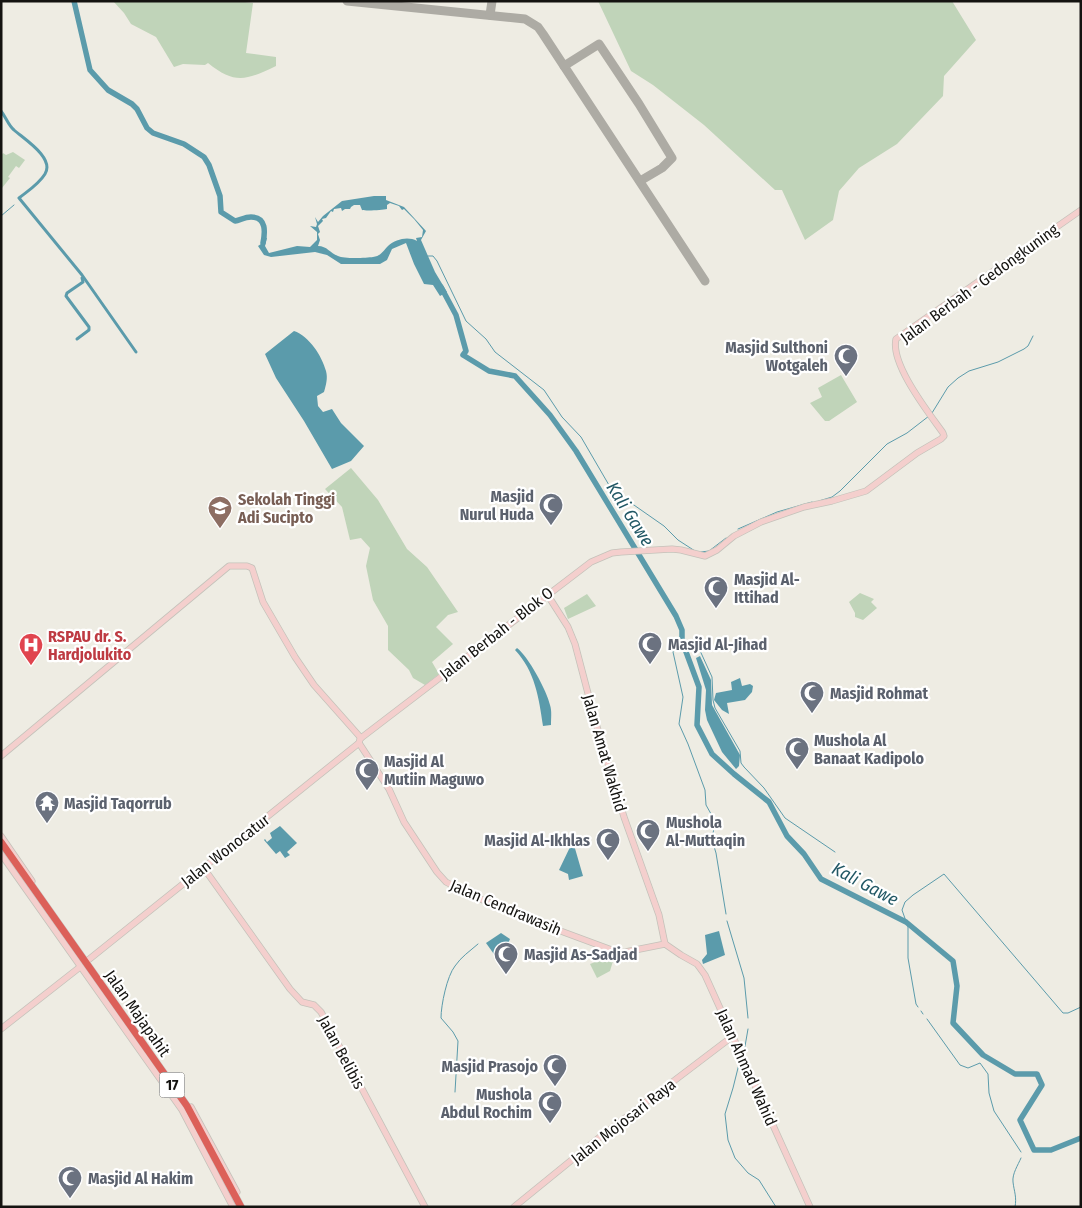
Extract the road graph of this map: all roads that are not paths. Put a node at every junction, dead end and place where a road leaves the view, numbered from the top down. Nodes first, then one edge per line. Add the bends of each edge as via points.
1 (1081, 210) edge
2 (642, 551) joint
3 (546, 594) junction
4 (360, 740) junction
5 (1, 756) edge
6 (1, 836) edge
7 (1, 842) edge
8 (1, 850) edge
9 (1, 854) edge
10 (203, 867) junction
11 (44, 901) junction
12 (665, 944) junction
13 (87, 961) junction
14 (80, 967) junction
15 (114, 1007) junction
16 (120, 1015) junction
17 (1, 1029) edge
18 (733, 1036) junction
19 (135, 1043) junction
20 (234, 1202) edge
21 (243, 1207) edge
22 (426, 1207) edge
23 (514, 1207) edge
24 (810, 1207) edge

1 - 2 street, Jalan Berbah - Gedongkuning via 895,342 903,372 943,433 943,438 866,491 760,522 705,556 680,550
2 - 3 street, Jalan Berbah - Blok O via 603,556
3 - 4 street, Jalan Berbah - Blok O
3 - 12 street, Jalan Amat Wakhid via 575,644 624,817 659,915
4 - 5 street, Jalan Cendrawasih via 295,657 263,602 252,568 229,566
4 - 10 street, Jalan Wonocatur
4 - 12 street, Jalan Cendrawasih via 390,789 404,822 446,882 539,923 620,953
6 - 11 street
7 - 11 highway, Jalan Majapahit / 17
8 - 15 highway, Jalan Majapahit / 17
9 - 14 street
10 - 13 street, Jalan Wonocatur
10 - 22 street, Jalan Belibis via 290,989 302,1002 314,1005 321,1012
11 - 13 street
11 - 15 highway, Jalan Majapahit / 17
12 - 18 street, Jalan Ahmad Wahid via 701,968
13 - 21 street via 189,1104
14 - 17 street
14 - 19 street
15 - 16 highway, Jalan Majapahit / 17
16 - 19 highway, Jalan Majapahit / 17
16 - 20 highway, Jalan Majapahit / 17 via 187,1106
18 - 23 street, Jalan Mojosari Raya
18 - 24 street, Jalan Ahmad Wahid
19 - 20 highway, Jalan Majapahit / 17 via 184,1108
20 - 21 highway, Jalan Majapahit / 17

